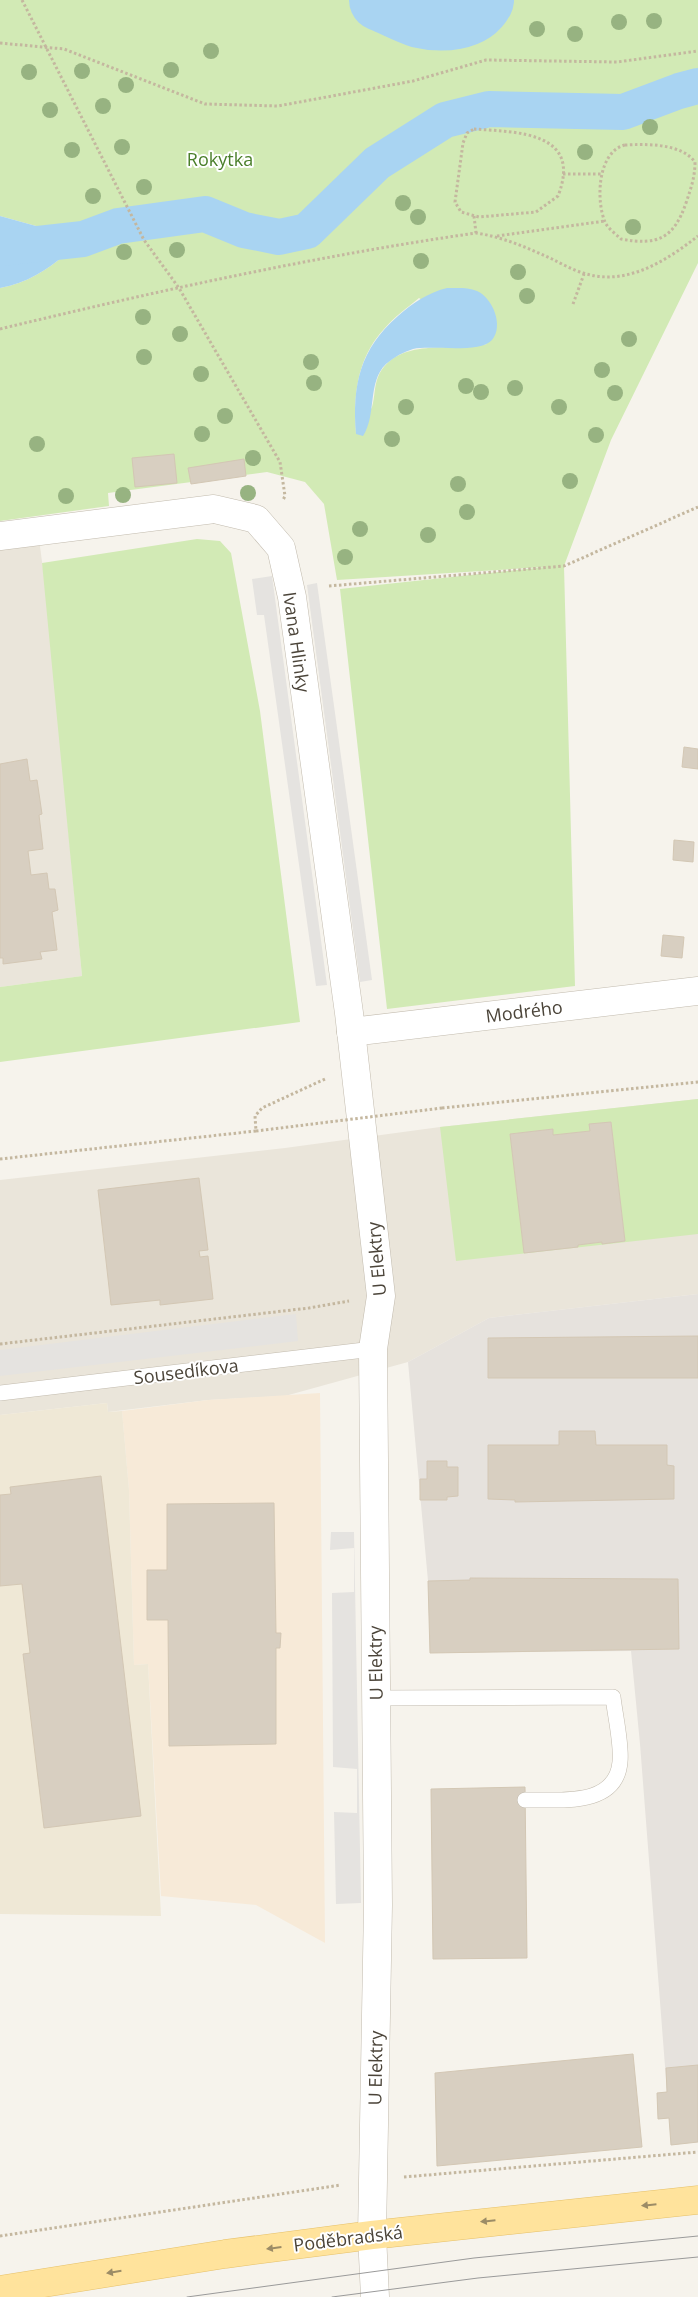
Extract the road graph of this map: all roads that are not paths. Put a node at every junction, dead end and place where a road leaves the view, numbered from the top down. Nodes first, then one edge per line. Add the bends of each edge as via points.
1 (0, 536) edge
2 (698, 991) edge
3 (351, 1032) junction
4 (373, 1349) junction
5 (0, 1393) edge
6 (376, 1698) junction
7 (525, 1800) dead end
8 (698, 2200) edge
9 (372, 2235) junction
10 (0, 2290) edge
11 (375, 2297) edge

1 - 3 street, Ivana Hlinky via 214,509 256,519 281,548 292,597
2 - 3 street, Modrého
3 - 4 street, U Elektry via 382,1296
4 - 5 lane, Sousedíkova
4 - 6 street, U Elektry
6 - 7 lane via 613,1697 620,1762 616,1780 608,1790 583,1798
6 - 9 street, U Elektry via 378,1905
8 -> 9 main road, Poděbradská
9 -> 10 main road, Poděbradská via 225,2254
9 - 11 street, U Elektry

